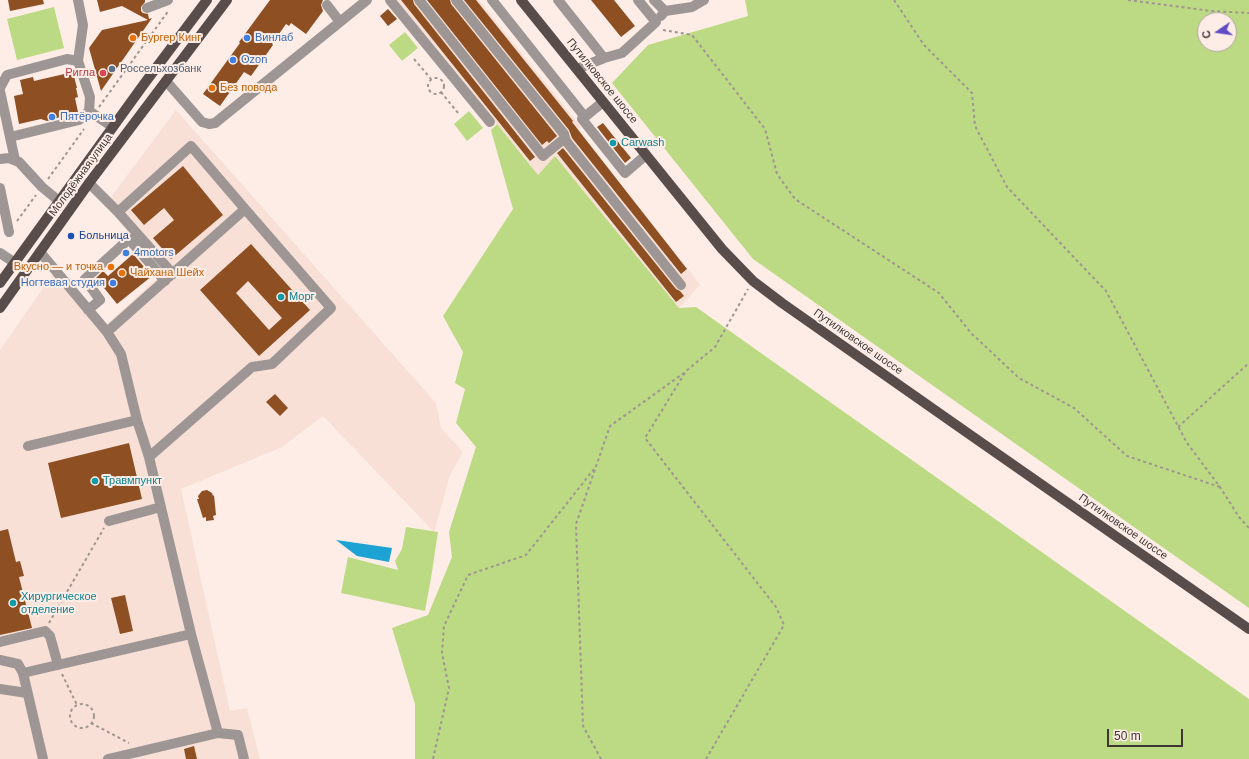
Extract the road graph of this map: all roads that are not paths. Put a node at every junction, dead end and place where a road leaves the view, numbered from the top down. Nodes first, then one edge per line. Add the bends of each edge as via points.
1 (78, 0) edge
2 (168, 0) edge
3 (226, 0) edge
4 (367, 0) edge
5 (390, 0) edge
6 (418, 0) edge
7 (456, 0) edge
8 (492, 0) edge
9 (521, 0) edge
10 (558, 0) edge
11 (638, 0) edge
12 (654, 0) edge
13 (704, 0) edge
14 (203, 1) edge
15 (327, 5) dead end
16 (147, 8) dead end
17 (665, 11) junction
18 (340, 22) junction
19 (656, 22) junction
20 (604, 58) junction
21 (78, 61) junction
22 (577, 69) junction
23 (166, 81) junction
24 (0, 89) edge
25 (603, 102) junction
26 (89, 111) junction
27 (585, 117) junction
28 (490, 122) dead end
29 (113, 127) junction
30 (10, 137) junction
31 (565, 138) junction
32 (646, 156) junction
33 (0, 159) edge
34 (15, 160) junction
35 (89, 183) junction
36 (0, 188) edge
37 (59, 201) junction
38 (245, 208) junction
39 (118, 212) junction
40 (9, 232) dead end
41 (40, 252) junction
42 (0, 253) edge
43 (15, 263) junction
44 (173, 274) junction
45 (165, 281) junction
46 (0, 283) edge
47 (681, 285) dead end
48 (0, 308) edge
49 (88, 310) junction
50 (107, 332) junction
51 (137, 420) junction
52 (28, 446) dead end
53 (149, 457) junction
54 (161, 507) junction
55 (109, 521) road end
56 (1249, 629) edge
57 (191, 634) junction
58 (0, 642) edge
59 (0, 660) edge
60 (58, 665) junction
61 (23, 673) junction
62 (0, 689) edge
63 (27, 693) junction
64 (218, 733) junction
65 (43, 759) edge
66 (108, 759) edge
67 (244, 759) edge

1 - 21 lane via 83,24
2 - 16 lane
3 - 23 main road, Молодёжная улица
4 - 18 lane
5 - 28 lane
6 - 31 lane via 543,156
7 - 31 lane
8 - 27 lane
9 - 22 main road, Путилковское шоссе
10 - 20 lane
11 - 19 lane
12 - 17 lane
13 - 17 lane via 692,7
14 - 29 main road, Молодёжная улица
15 - 18 lane
17 - 19 lane
18 - 23 lane via 215,123 202,122
19 - 20 lane via 622,53
20 - 22 lane
21 - 24 lane via 66,59 7,75
21 - 26 lane via 90,97
22 - 25 main road, Путилковское шоссе
23 - 35 main road, Молодёжная улица
24 - 30 lane
25 - 27 lane
25 - 32 main road, Путилковское шоссе
26 - 29 lane
26 - 30 lane via 79,120
27 - 32 lane via 582,119 625,173
29 - 37 main road, Молодёжная улица
30 - 34 lane
31 - 47 lane
32 - 56 main road, Путилковское шоссе via 722,249 753,281
33 - 34 lane
34 - 37 lane
35 - 39 lane
35 - 41 main road, Молодёжная улица
36 - 40 lane
37 - 43 main road, Молодёжная улица
38 - 39 lane via 191,146
38 - 44 lane
38 - 53 lane via 331,308 272,364 252,366
39 - 44 lane
41 - 48 main road, Молодёжная улица
41 - 49 lane
42 - 43 lane
43 - 46 main road, Молодёжная улица
44 - 45 lane
45 - 49 lane via 129,239 85,279 100,300
45 - 50 lane
49 - 50 lane
50 - 51 lane via 122,354
51 - 52 lane
51 - 53 lane
53 - 54 lane
54 - 55 lane
54 - 57 lane
57 - 60 lane
57 - 64 lane
58 - 60 lane via 45,631 50,636
59 - 61 lane via 18,664
60 - 61 lane
61 - 63 lane
62 - 63 lane
63 - 65 lane
64 - 66 lane
64 - 67 lane via 238,735

